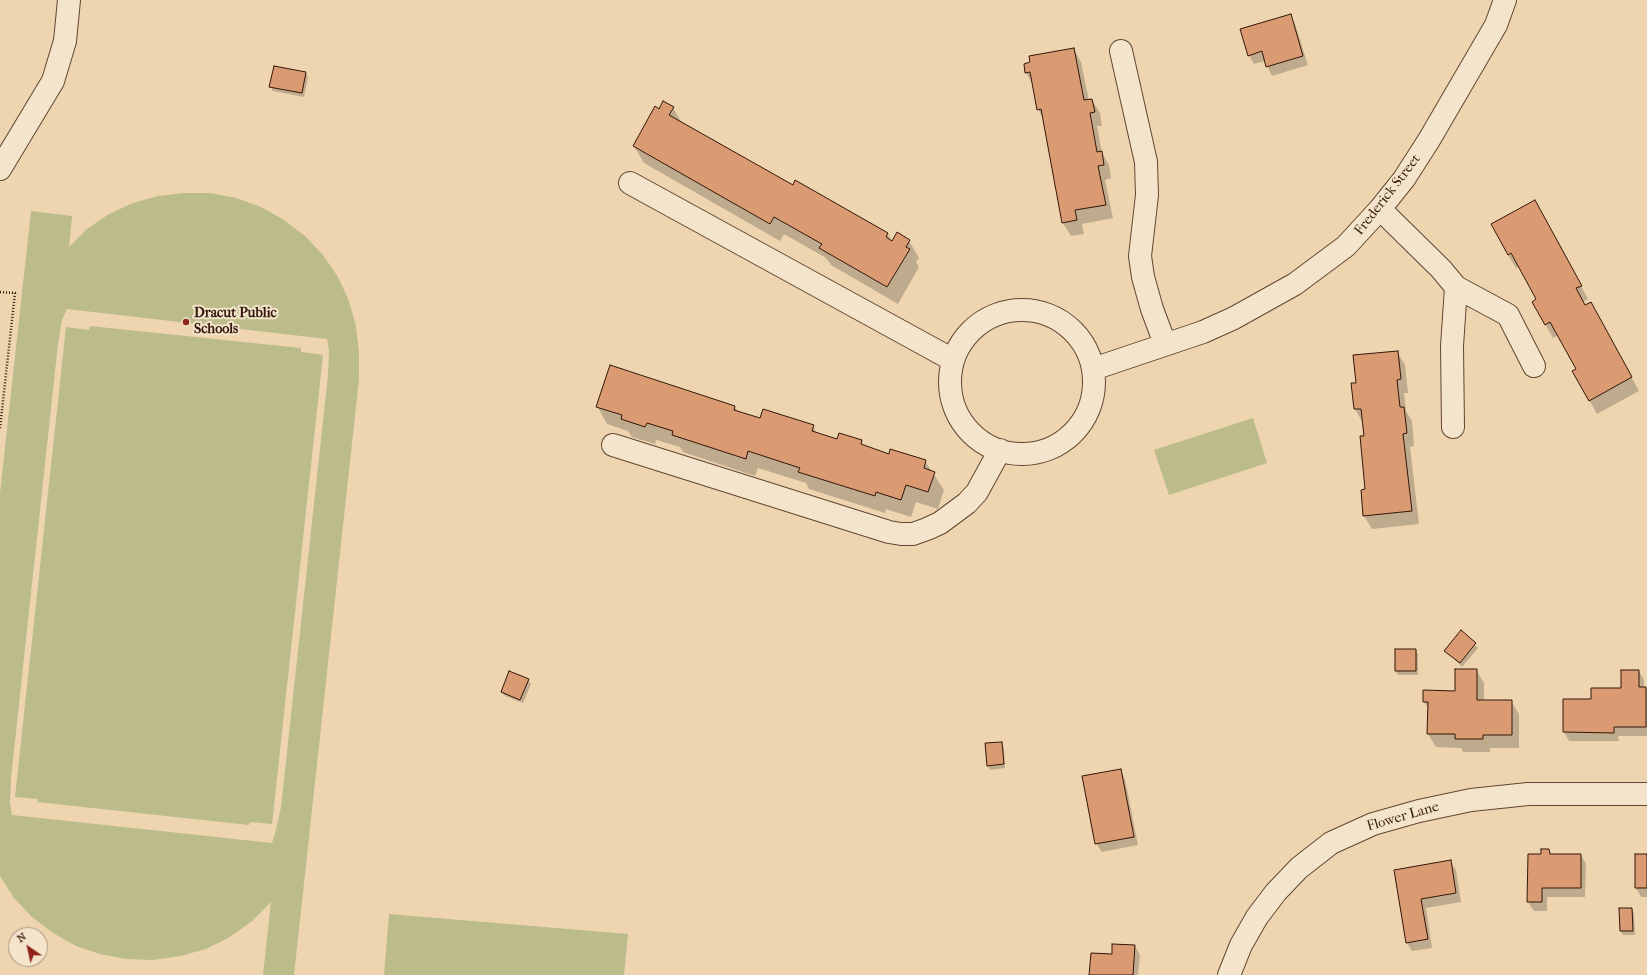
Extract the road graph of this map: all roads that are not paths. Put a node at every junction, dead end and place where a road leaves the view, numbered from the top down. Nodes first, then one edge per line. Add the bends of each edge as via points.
1 (69, 0) edge
2 (1505, 0) edge
3 (1121, 52) dead end
4 (0, 169) edge
5 (630, 183) dead end
6 (1380, 209) junction
7 (1456, 287) junction
8 (1165, 344) junction
9 (953, 360) junction
10 (1534, 366) dead end
11 (1093, 369) junction
12 (1453, 427) dead end
13 (613, 445) dead end
14 (1000, 450) junction
15 (1647, 794) edge
16 (1229, 975) edge

1 - 4 street via 65,41 53,82
2 - 6 street, Frederick Street via 1496,25 1460,90 1404,178
3 - 8 street via 1146,162 1146,195 1140,256 1143,277
5 - 9 street
6 - 7 street via 1441,268
6 - 8 street, Frederick Street via 1346,246 1295,284 1234,318 1203,332
7 - 10 street via 1508,315
7 - 12 street via 1452,346
8 - 11 street, Frederick Street
9 - 11 street via 963,341 978,324 1019,309 1048,314 1062,321 1082,342
9 - 14 street via 950,388 958,415 976,437
11 - 14 street via 1093,398 1088,412 1070,436 1058,445 1044,450 1014,454
13 - 14 street via 901,534 913,534 927,529 967,503 977,492
15 - 16 street, Flower Lane via 1536,794 1471,800 1373,824 1331,843 1299,868 1276,892 1241,945

